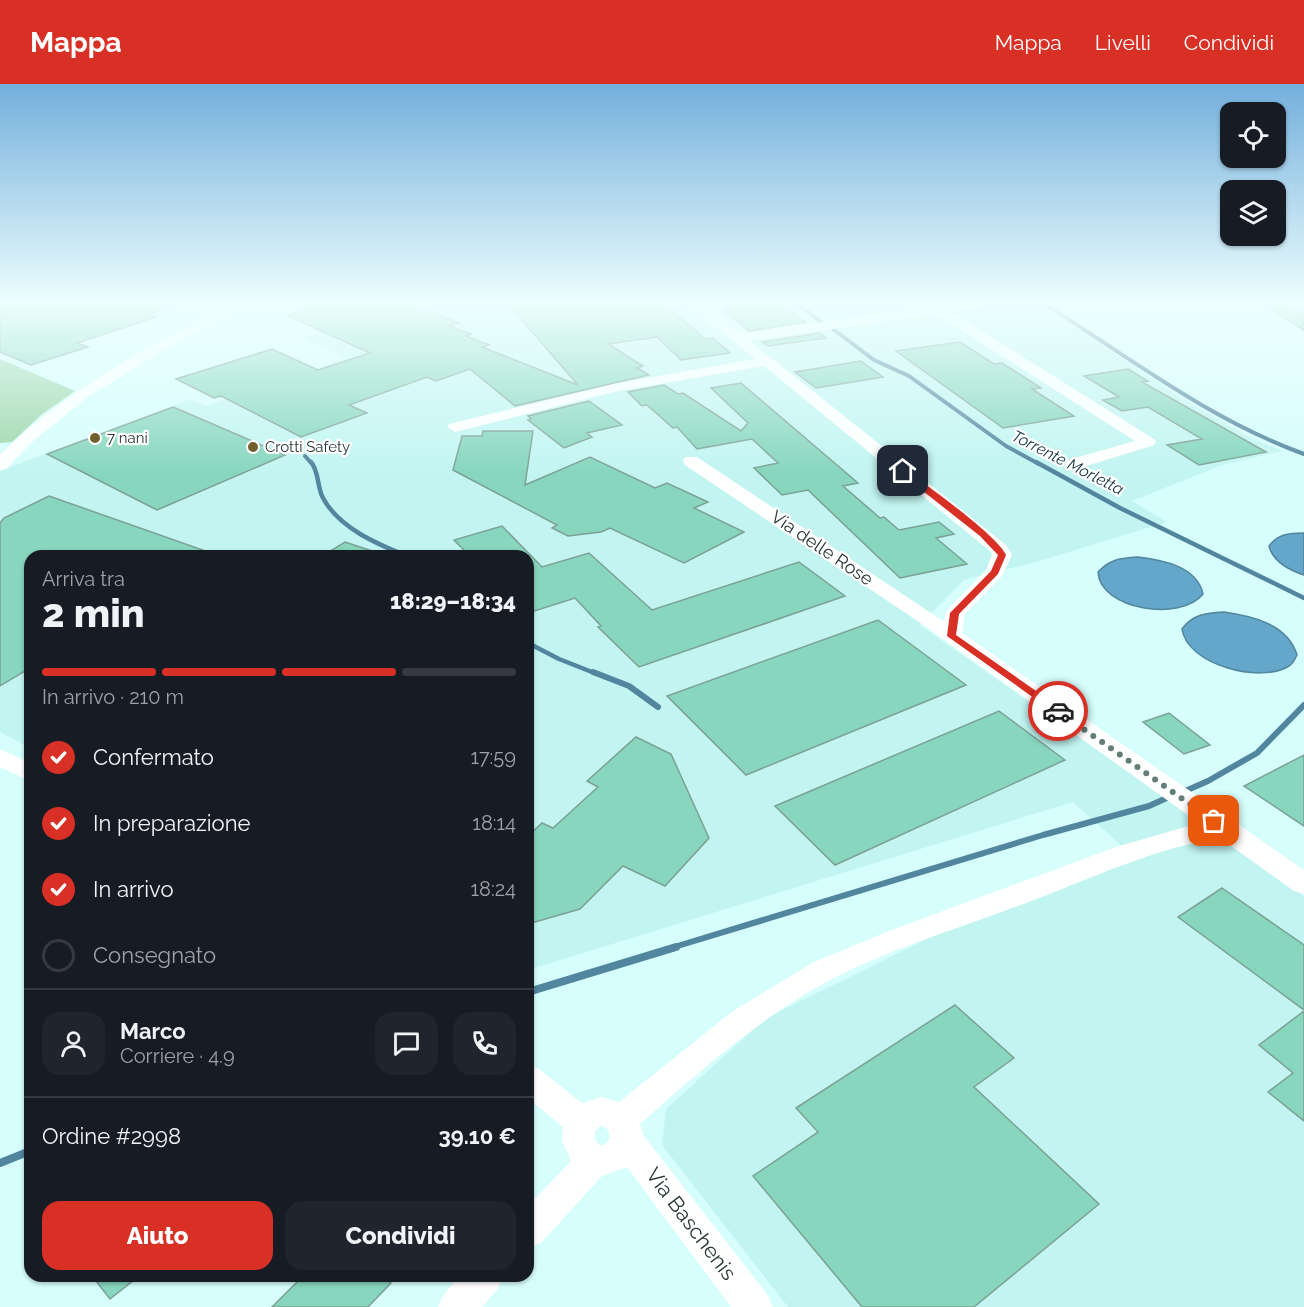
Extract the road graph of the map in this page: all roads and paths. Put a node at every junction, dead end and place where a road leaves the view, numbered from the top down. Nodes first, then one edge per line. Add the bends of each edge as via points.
1 (136, 360) edge
2 (763, 360) edge
3 (1018, 360) edge
4 (765, 362) junction
5 (455, 427) dead end
6 (691, 461) dead end
7 (1074, 464) dead end
8 (0, 465) edge
9 (952, 630) junction
10 (0, 756) edge
11 (24, 769) edge
12 (1214, 821) junction
13 (1304, 884) edge
14 (534, 1084) edge
15 (582, 1122) junction
16 (624, 1130) junction
17 (595, 1159) junction
18 (534, 1225) edge
19 (480, 1282) edge
20 (457, 1307) edge
21 (754, 1307) edge

1 - 8 street via 64,405
2 - 4 street
3 - 7 street via 1148,442
4 - 5 street via 618,387
4 - 9 street via 999,549 1002,555 995,572 955,613
6 - 9 street, Via delle Rose
9 - 12 street, Via delle Rose
10 - 11 street
12 - 13 street, Via delle Rose
12 - 16 street via 1202,831 1094,866 820,971 765,1005
14 - 15 street
15 - 16 street via 597,1114 614,1115
15 - 17 street via 577,1144
16 - 17 street via 619,1154
16 - 21 street, Via Baschenis
17 - 18 street
19 - 20 street

